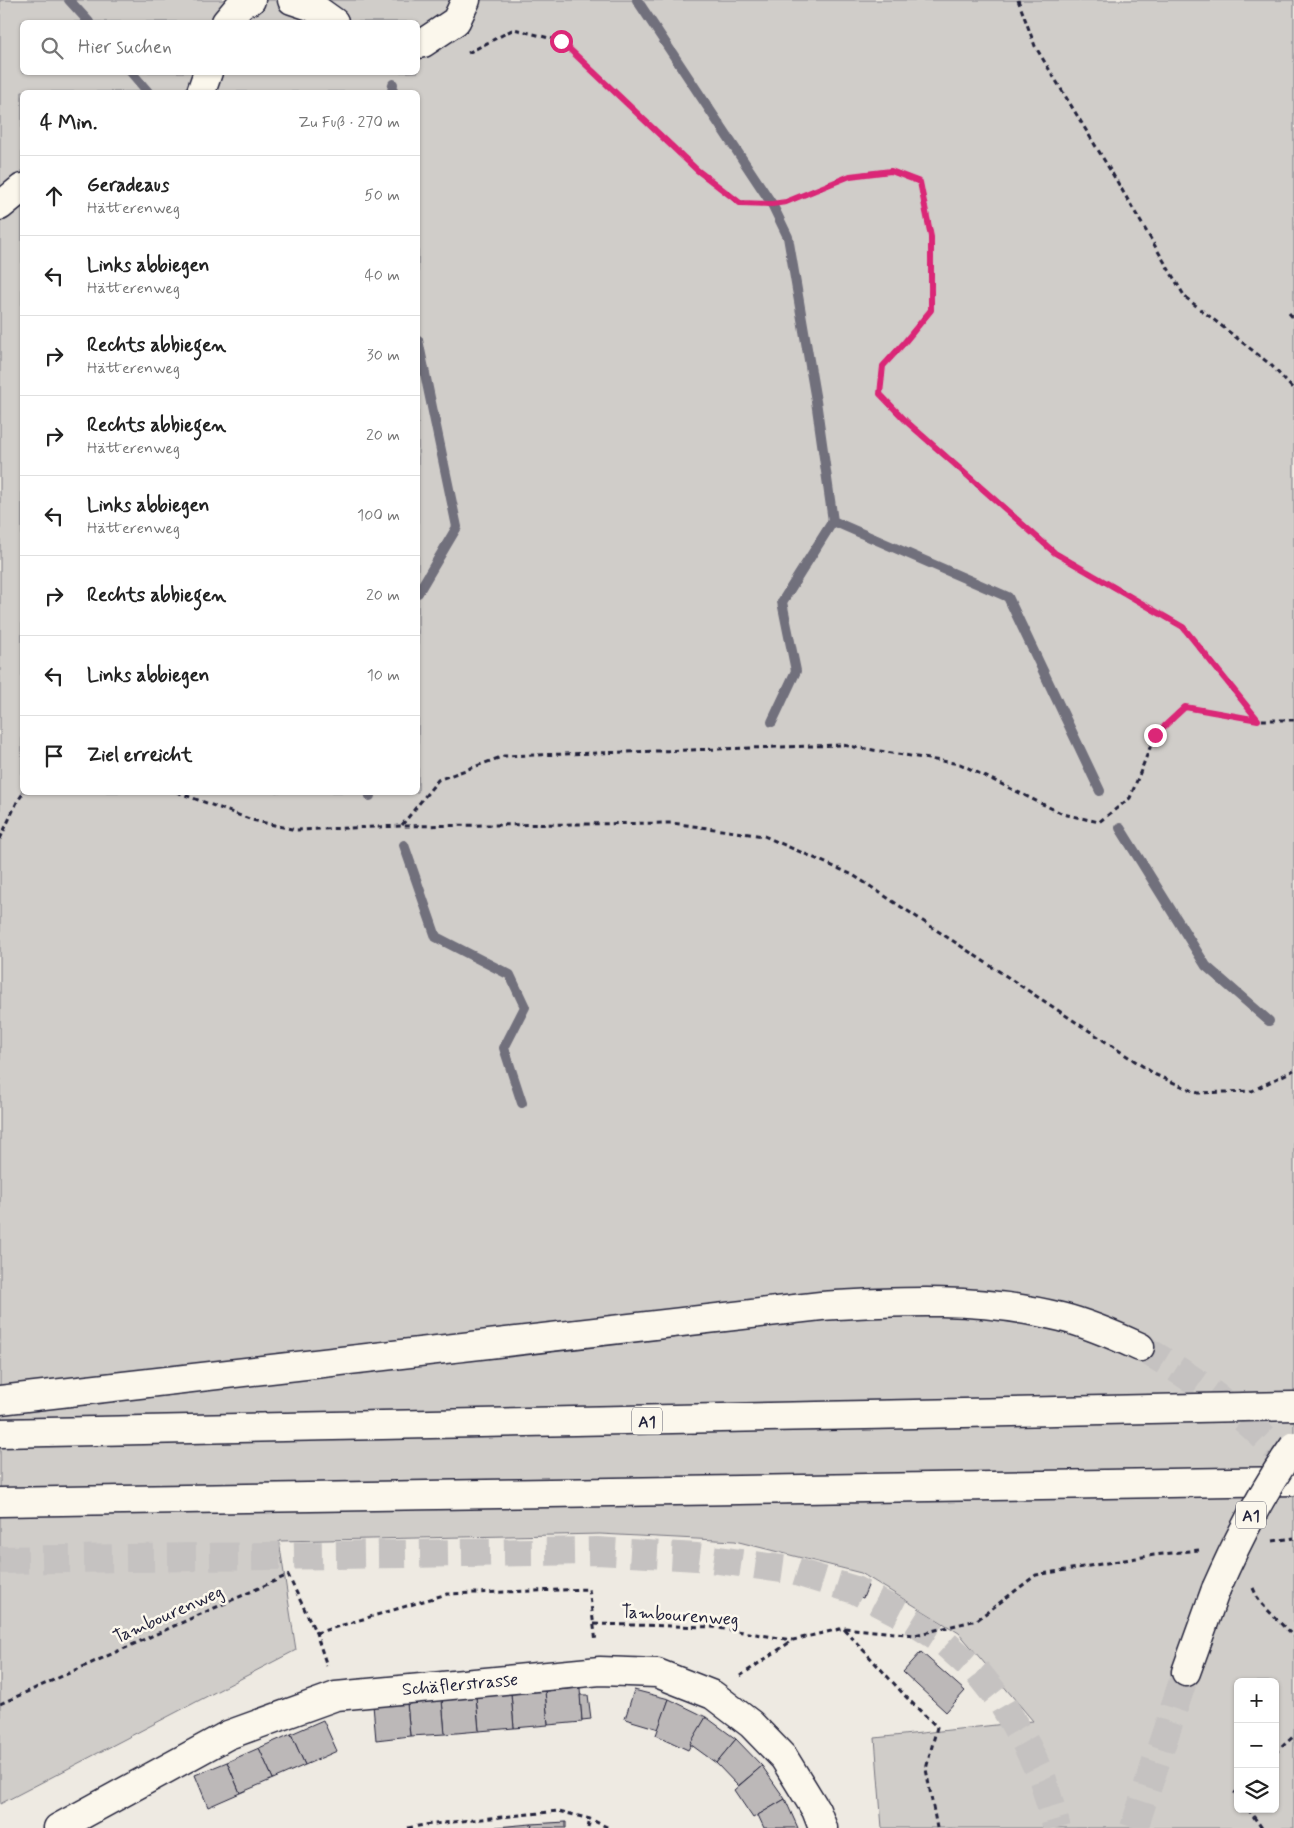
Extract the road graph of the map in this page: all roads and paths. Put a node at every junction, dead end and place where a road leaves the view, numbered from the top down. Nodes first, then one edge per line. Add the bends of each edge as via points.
1 (251, 0) edge
2 (292, 0) edge
3 (466, 0) edge
4 (1018, 0) edge
5 (228, 20) edge
6 (331, 20) edge
7 (420, 44) edge
8 (464, 55) dead end
9 (207, 75) edge
10 (202, 90) edge
11 (20, 190) edge
12 (0, 206) edge
13 (1289, 313) dead end
14 (1294, 319) edge
15 (1294, 390) edge
16 (1258, 720) junction
17 (1294, 720) edge
18 (22, 795) edge
19 (185, 795) edge
20 (402, 826) junction
21 (0, 839) edge
22 (1294, 1070) edge
23 (1140, 1347) tunnel mouth
24 (0, 1400) edge
25 (1294, 1406) edge
26 (0, 1433) edge
27 (1294, 1446) edge
28 (1294, 1481) edge
29 (0, 1502) edge
30 (1294, 1538) edge
31 (1266, 1542) dead end
32 (1201, 1550) dead end
33 (1253, 1588) dead end
34 (594, 1624) junction
35 (844, 1628) junction
36 (316, 1633) junction
37 (1294, 1637) edge
38 (793, 1640) junction
39 (600, 1671) junction
40 (1186, 1672) tunnel mouth
41 (713, 1695) junction
42 (336, 1696) junction
43 (0, 1704) edge
44 (1294, 1736) edge
45 (1279, 1749) edge
46 (1251, 1813) edge
47 (590, 1819) junction
48 (58, 1828) edge
49 (408, 1828) edge
50 (588, 1828) edge
51 (609, 1828) edge
52 (822, 1828) edge
53 (937, 1828) edge
54 (1262, 1828) edge

1 - 5 main road via 242,3
2 - 6 main road via 313,7
3 - 7 main road via 456,21
4 - 15 path via 1035,46 1184,297 1271,365
8 - 16 path via 514,30 561,41 697,170 740,203 786,202 850,176 891,171 920,182 931,237 931,310 883,366 880,394 907,422 1055,553 1183,627
9 - 10 main road
11 - 12 main road
13 - 14 path
16 - 17 path
16 - 20 path via 1185,707 1155,735 1130,798 1099,822 1064,814 960,764 842,745 504,756 438,780
18 - 21 path
19 - 20 path via 252,820 296,830
20 - 22 path via 672,823 764,836 853,874 1156,1075 1198,1093 1243,1092 1252,1091
23 - 24 main road via 1086,1324 1027,1310 990,1304 909,1301 821,1306
25 - 26 main road, A1
27 - 40 main road, A1, bridge via 1249,1518 1216,1589
28 - 29 main road, A1
30 - 31 path
32 - 35 path via 1036,1575 977,1620 915,1635
33 - 37 path via 1259,1601
34 - 36 path via 589,1589 446,1594
34 - 38 path, Tambourenweg via 712,1627
34 - 39 path
35 - 38 path
35 - 53 path via 937,1727 926,1769
36 - 42 path, Tambourenweg
36 - 43 path, Tambourenweg via 288,1575
38 - 41 path
39 - 41 main road, Schäflerstrasse via 657,1673
39 - 42 main road, Schäflerstrasse
41 - 52 main road, Schäflerstrasse via 751,1724 784,1758 816,1810
42 - 48 main road, Schäflerstrasse via 228,1735
44 - 45 path
46 - 54 path
47 - 49 path via 559,1811
47 - 50 path
47 - 51 path

